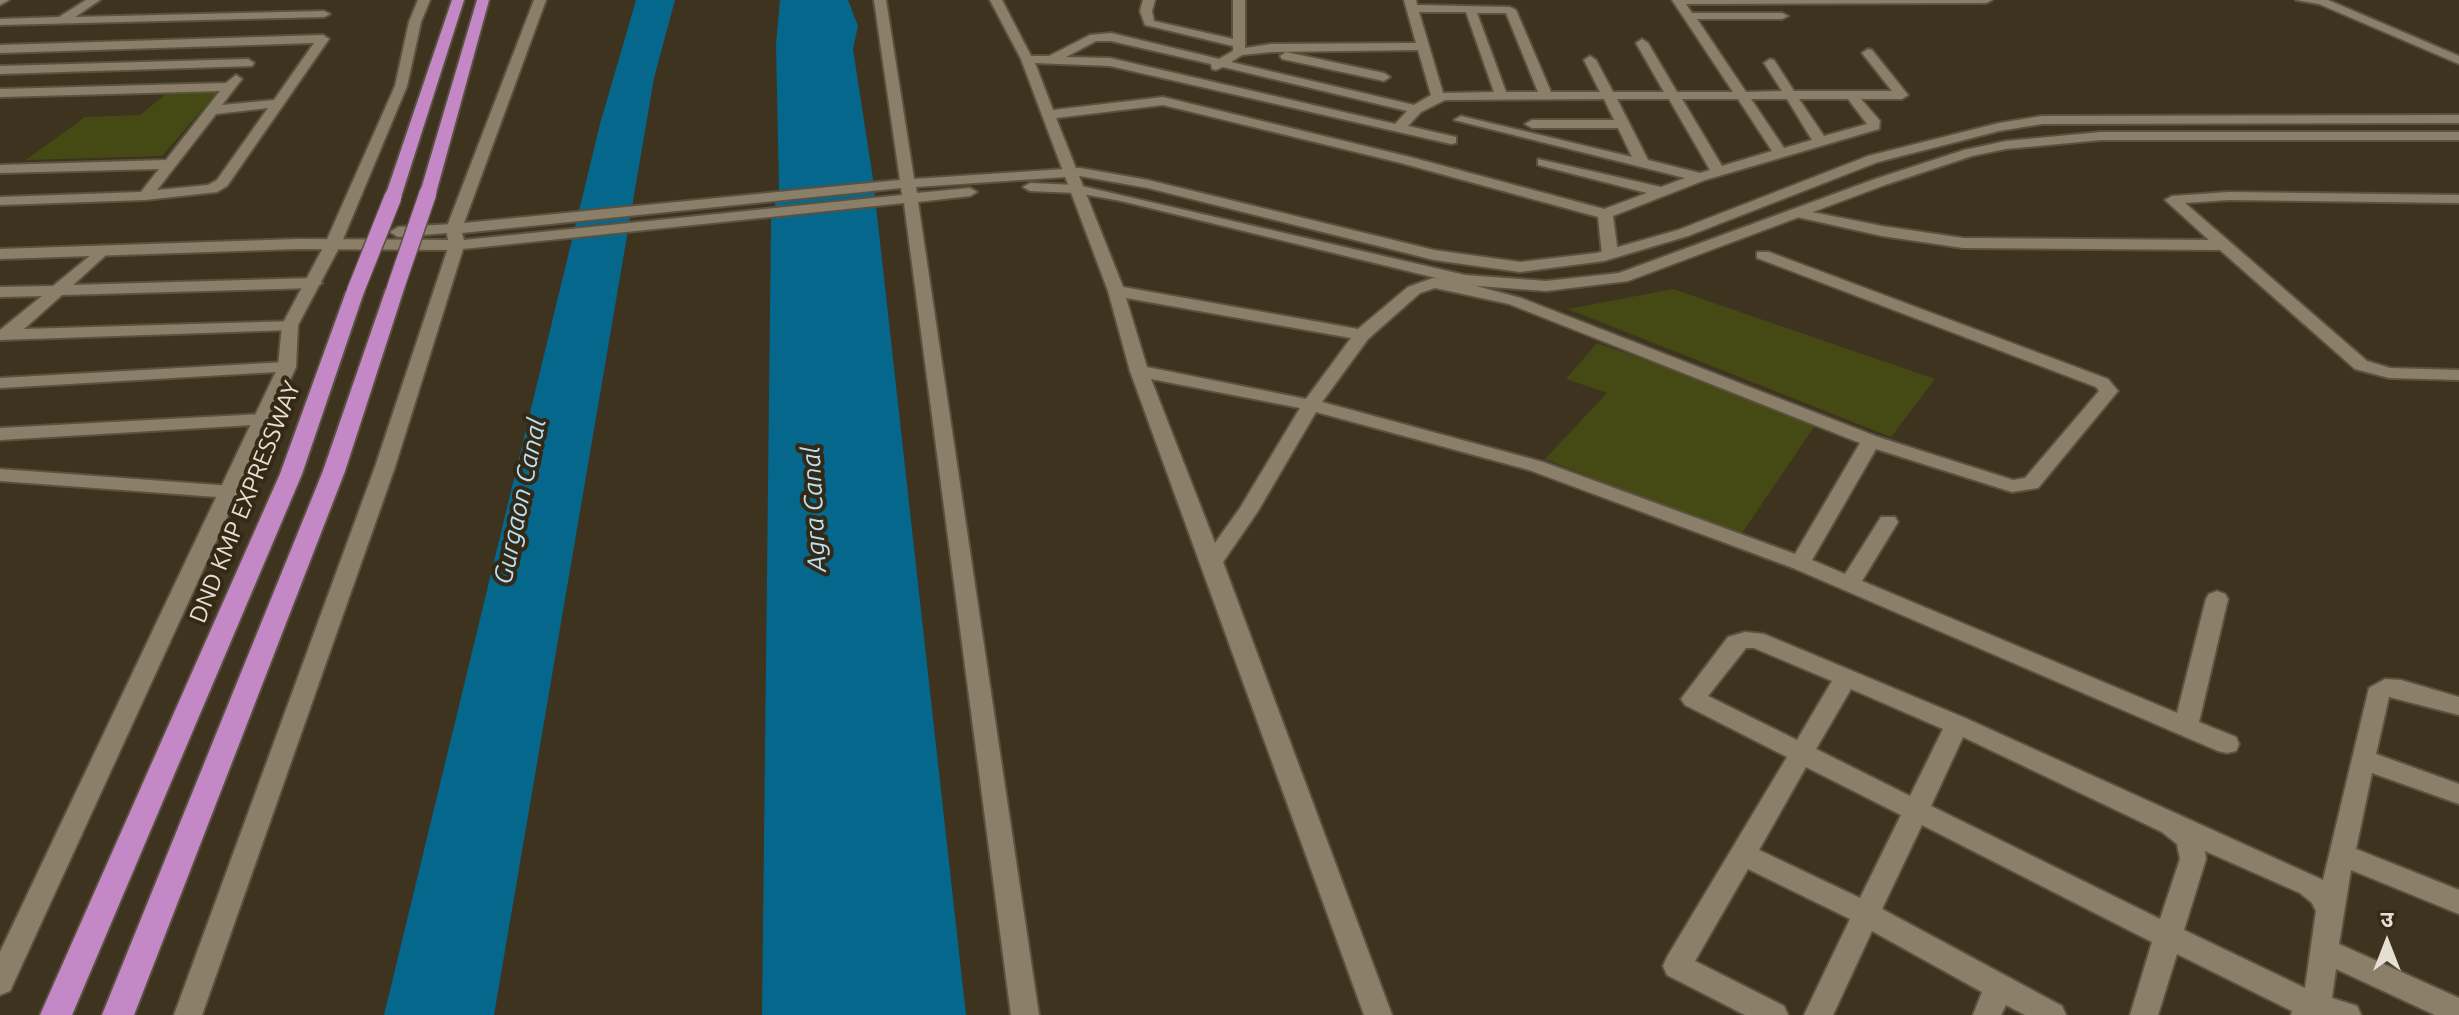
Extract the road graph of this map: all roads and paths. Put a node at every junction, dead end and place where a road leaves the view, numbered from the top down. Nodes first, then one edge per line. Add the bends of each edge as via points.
1 (94, 0) edge
2 (202, 0) edge
3 (283, 0) edge
4 (335, 0) edge
5 (424, 0) edge
6 (458, 0) edge
7 (483, 0) edge
8 (540, 0) edge
9 (880, 0) edge
10 (996, 0) edge
11 (1149, 0) edge
12 (1239, 0) edge
13 (1678, 0) edge
14 (1950, 0) edge
15 (1986, 0) edge
16 (2302, 0) edge
17 (2320, 1) edge
18 (1411, 4) edge
19 (1470, 8) junction
20 (263, 16) junction
21 (1688, 16) junction
22 (1782, 16) dead end
23 (176, 18) junction
24 (61, 20) junction
25 (0, 22) edge
26 (268, 41) junction
27 (1642, 43) dead end
28 (3, 44) edge
29 (146, 45) junction
30 (1422, 46) junction
31 (1240, 48) junction
32 (1255, 50) junction
33 (1868, 53) dead end
34 (1027, 59) junction
35 (1053, 59) junction
36 (1590, 60) dead end
37 (2459, 60) edge
38 (248, 63) junction
39 (1221, 63) junction
40 (1770, 63) dead end
41 (117, 66) junction
42 (20, 69) junction
43 (0, 70) edge
44 (1384, 77) dead end
45 (0, 83) edge
46 (1191, 83) junction
47 (230, 87) junction
48 (0, 93) edge
49 (1608, 94) junction
50 (1672, 94) junction
51 (1740, 94) junction
52 (1501, 95) junction
53 (1546, 95) junction
54 (1790, 95) junction
55 (1438, 96) junction
56 (1852, 96) junction
57 (1163, 101) junction
58 (278, 103) junction
59 (1416, 109) junction
60 (213, 110) junction
61 (1047, 115) junction
62 (2459, 119) edge
63 (1461, 120) dead end
64 (1532, 124) dead end
65 (1623, 124) junction
66 (1398, 129) junction
67 (2459, 136) edge
68 (1451, 140) dead end
69 (1821, 143) junction
70 (1781, 154) junction
71 (1543, 162) dead end
72 (1642, 162) junction
73 (170, 164) junction
74 (0, 169) edge
75 (1718, 172) junction
76 (1700, 177) junction
77 (1073, 181) junction
78 (908, 190) junction
79 (1662, 192) junction
80 (145, 196) junction
81 (2459, 199) edge
82 (0, 201) edge
83 (755, 207) junction
84 (1797, 213) junction
85 (1605, 214) junction
86 (456, 237) junction
87 (335, 240) junction
88 (0, 243) edge
89 (2225, 245) junction
90 (102, 251) junction
91 (0, 254) edge
92 (1610, 254) junction
93 (1763, 255) dead end
94 (314, 283) junction
95 (61, 289) junction
96 (1116, 291) junction
97 (0, 292) edge
98 (290, 325) junction
99 (1362, 335) junction
100 (2, 337) edge
101 (287, 367) junction
102 (1139, 371) junction
103 (2459, 375) edge
104 (0, 383) edge
105 (1311, 405) junction
106 (262, 420) junction
107 (0, 434) edge
108 (1871, 441) junction
109 (0, 475) edge
110 (231, 492) junction
111 (1888, 522) dead end
112 (1212, 562) junction
113 (1800, 563) junction
114 (1850, 584) junction
115 (2217, 599) dead end
116 (1846, 677) junction
117 (2459, 706) edge
118 (1957, 724) junction
119 (2186, 726) junction
120 (2227, 744) dead end
121 (1801, 754) junction
122 (2362, 759) junction
123 (2459, 794) edge
124 (1915, 811) junction
125 (2171, 825) junction
126 (1742, 854) junction
127 (2341, 854) junction
128 (2459, 902) edge
129 (2330, 909) junction
130 (1866, 914) junction
131 (2168, 936) junction
132 (10, 943) edge
133 (2324, 950) junction
134 (0, 982) edge
135 (1999, 986) junction
136 (2310, 1011) edge
137 (2459, 1012) edge
138 (56, 1015) edge
139 (118, 1015) edge
140 (188, 1015) edge
141 (1025, 1015) edge
142 (1378, 1015) edge
143 (1774, 1015) edge
144 (1818, 1015) edge
145 (1987, 1015) edge
146 (2052, 1015) edge
147 (2144, 1015) edge
148 (2347, 1015) edge

1 - 24 street
2 - 23 street
3 - 20 street
4 - 20 street via 323,18
5 - 87 street via 401,86
6 - 138 highway, DND KMP EXPRESSWAY, bridge via 393,197 291,474
7 - 139 highway, bridge via 428,193 334,471
8 - 86 street
9 - 78 street
10 - 34 street
11 - 31 street via 1149,23
12 - 31 street
13 - 14 street
13 - 21 street
14 - 15 street
16 - 17 street
17 - 37 street
18 - 19 street
18 - 30 street
19 - 52 street
19 - 53 street via 1513,12
20 - 23 street
21 - 22 street
21 - 51 street
23 - 24 street
24 - 25 street
26 - 29 street
26 - 38 street
26 - 58 street via 307,35 323,39
27 - 50 street
28 - 29 street
29 - 41 street
30 - 32 street
30 - 55 street
31 - 32 street
31 - 39 street
32 - 44 street
33 - 56 street via 1902,95
34 - 35 street
34 - 61 street
35 - 39 street via 1102,36
35 - 46 street via 1101,60
36 - 49 street
38 - 41 street
38 - 47 street
39 - 46 street
39 - 59 street
40 - 54 street
41 - 42 street
42 - 43 street
42 - 45 street
46 - 57 street
46 - 66 street
47 - 48 street
47 - 60 street
49 - 50 street
49 - 53 street
49 - 65 street
50 - 51 street
50 - 75 street
51 - 54 street
51 - 70 street
52 - 53 street
52 - 55 street
54 - 56 street
54 - 69 street
55 - 59 street
56 - 69 street via 1874,126
57 - 61 street
57 - 85 street
58 - 60 street
58 - 80 street via 222,183 212,189
59 - 66 street
60 - 73 street
61 - 77 street
62 - 92 street via 2042,120 1873,159 1683,233
63 - 72 street
64 - 65 street
65 - 72 street
66 - 68 street
67 - 84 street via 2052,139 1969,153
69 - 70 street
70 - 75 street
71 - 79 street
72 - 76 street
73 - 74 street
73 - 80 street
75 - 76 street
76 - 79 street
77 - 78 street
77 - 84 street via 1434,274 1502,285 1622,278
77 - 92 street via 1148,184 1481,263 1560,265
77 - 96 street
78 - 83 street
78 - 141 street
79 - 85 street
80 - 82 street
81 - 89 street via 2172,200
83 - 86 street via 709,218 546,237
83 - 86 street via 715,203
84 - 89 street via 1963,243
85 - 92 street
86 - 87 street
86 - 140 street via 385,467
87 - 88 street
87 - 90 street
87 - 94 street
89 - 103 street via 2361,365 2389,373
90 - 91 street
90 - 95 street
93 - 108 street via 2102,383 2109,391 2023,487 1995,483
94 - 95 street
94 - 98 street
95 - 97 street
95 - 100 street
96 - 99 street
96 - 102 street
98 - 100 street
98 - 101 street
99 - 105 street
99 - 108 street via 1414,290 1450,284 1515,301
101 - 104 street
101 - 106 street
102 - 105 street
102 - 112 street
105 - 112 street
105 - 113 street via 1536,466
106 - 107 street
106 - 110 street
108 - 113 street
109 - 110 street
110 - 132 street
111 - 114 street
112 - 142 street
113 - 114 street
114 - 119 street
115 - 119 street
116 - 118 street
116 - 121 street
116 - 121 street via 1745,640 1736,643 1693,699
117 - 122 street via 2385,688 2377,694
118 - 124 street
118 - 125 street
119 - 120 street
121 - 124 street
121 - 126 street
122 - 123 street
122 - 127 street
124 - 130 street
124 - 131 street
125 - 129 street via 2309,885
125 - 131 street via 2186,837 2193,859
126 - 130 street
126 - 143 street via 1677,966
127 - 128 street
127 - 129 street
129 - 133 street
130 - 135 street
130 - 144 street
131 - 136 street
131 - 147 street
132 - 134 street
133 - 136 street
133 - 137 street
135 - 145 street
135 - 146 street
136 - 148 street

